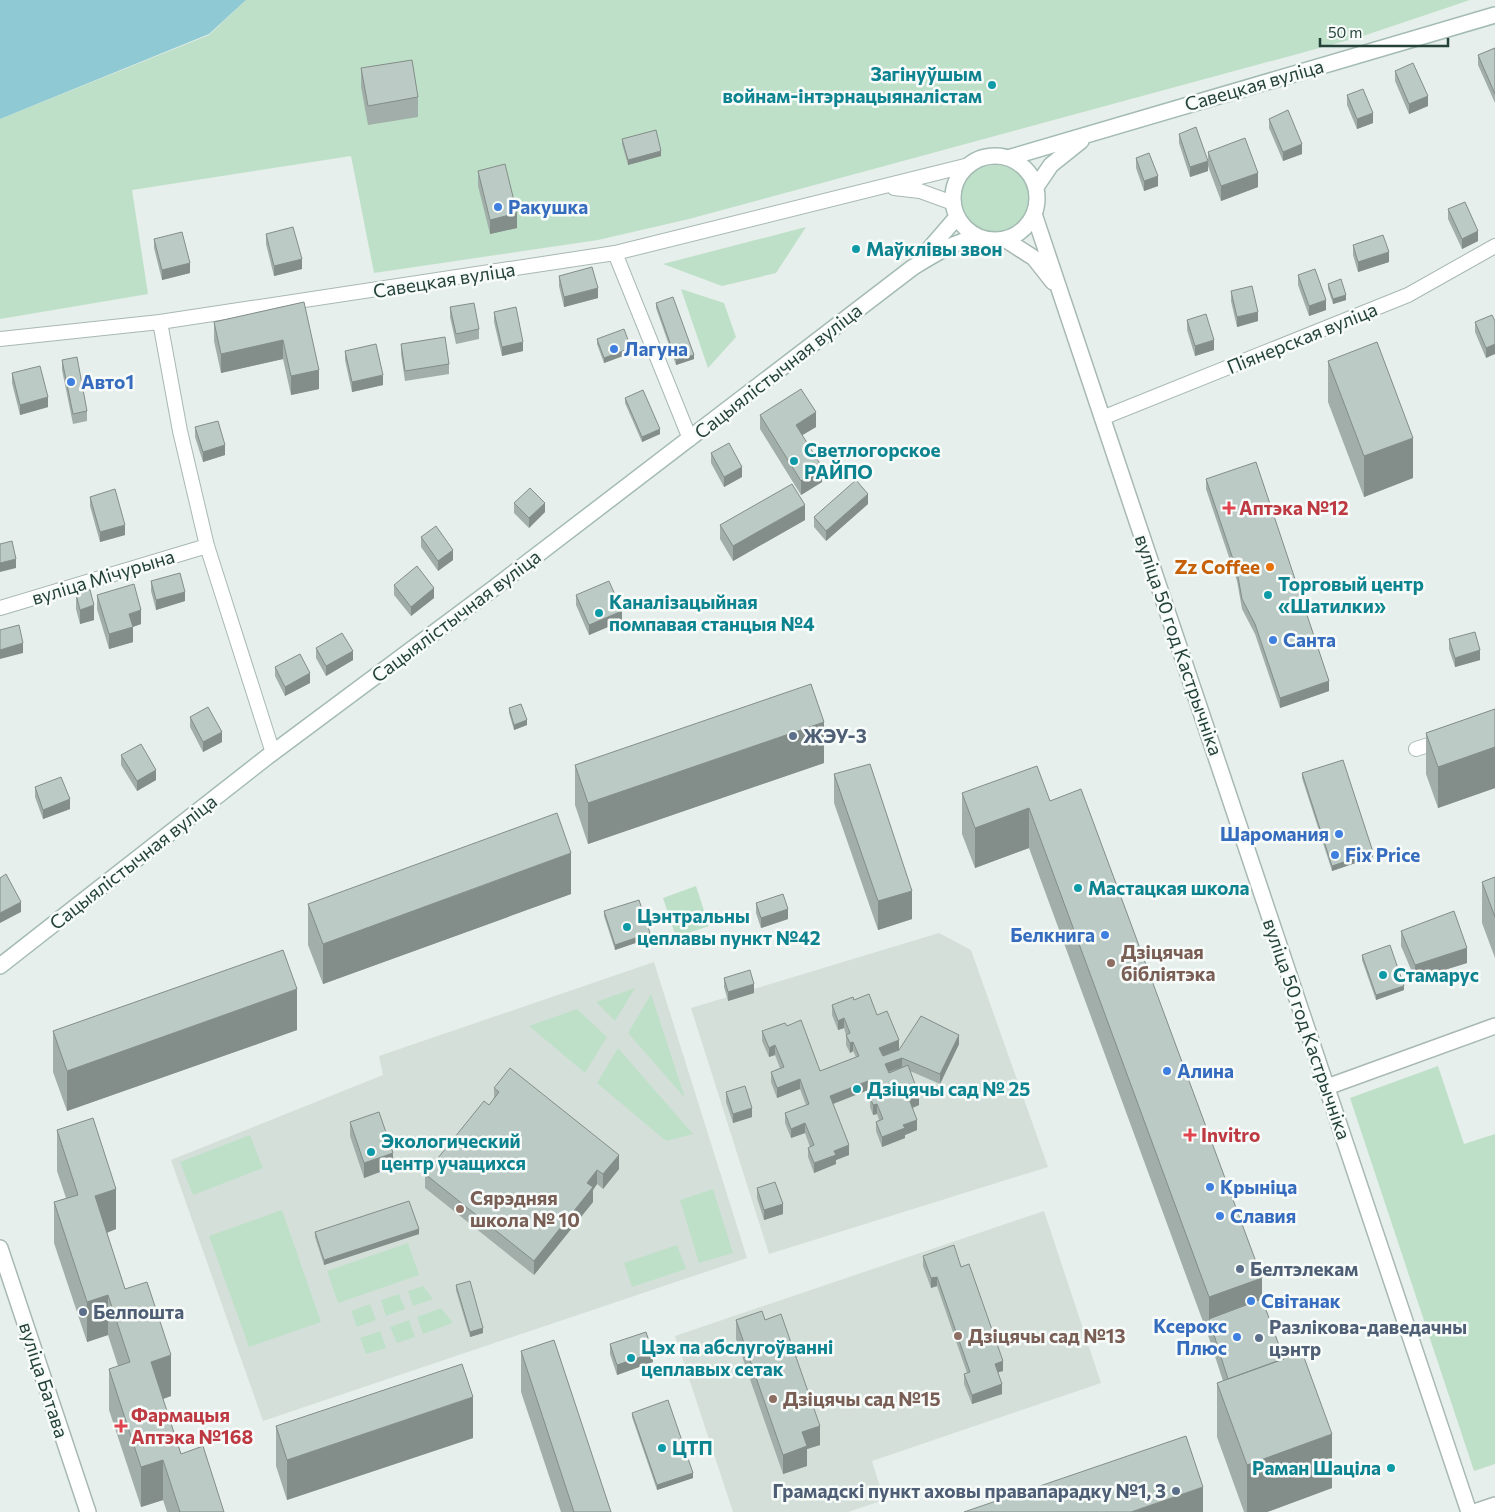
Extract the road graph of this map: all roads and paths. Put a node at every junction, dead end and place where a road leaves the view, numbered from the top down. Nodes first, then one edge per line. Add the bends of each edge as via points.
1 (1495, 15) edge
2 (1100, 131) junction
3 (1008, 158) junction
4 (969, 165) junction
5 (881, 187) junction
6 (1036, 187) junction
7 (955, 210) junction
8 (1034, 214) junction
9 (978, 238) junction
10 (1006, 240) junction
11 (1495, 246) edge
12 (615, 253) junction
13 (912, 268) junction
14 (1060, 291) junction
15 (160, 322) junction
16 (0, 340) edge
17 (1102, 418) junction
18 (690, 439) junction
19 (207, 546) junction
20 (0, 608) edge
21 (1460, 734) edge
22 (1416, 749) dead end
23 (273, 753) junction
24 (0, 966) edge
25 (1495, 1026) edge
26 (1327, 1087) junction
27 (0, 1248) edge
28 (1495, 1505) edge
29 (88, 1512) edge
30 (1469, 1512) edge
31 (1474, 1512) edge

1 - 2 main road, Савецкая вуліца
2 - 3 main road, Савецкая вуліца
2 - 6 main road, Савецкая вуліца via 1062,154
3 - 4 main road via 987,157
3 - 6 main road via 1030,174
4 - 5 street, Савецкая вуліца
4 - 7 main road via 957,182
5 - 7 street, Савецкая вуліца via 920,191
5 - 12 street, Савецкая вуліца
6 - 8 main road
7 - 9 main road via 965,229
7 - 13 main road, Сацыялістычная вуліца
8 - 10 main road via 1028,225
8 - 14 main road, вуліца 50 год Кастрычніка
9 - 10 main road
9 - 13 main road, Сацыялістычная вуліца via 939,252
10 - 14 main road, вуліца 50 год Кастрычніка via 1034,258
11 - 17 street, Піянерская вуліца via 1408,295
12 - 15 street, Савецкая вуліца
12 - 18 street
13 - 18 main road, Сацыялістычная вуліца
14 - 17 main road, вуліца 50 год Кастрычніка
15 - 16 street, Савецкая вуліца
15 - 19 street via 180,431
17 - 26 main road, вуліца 50 год Кастрычніка
18 - 23 main road, Сацыялістычная вуліца
19 - 20 street, вуліца Мічурына
19 - 23 street
21 - 22 street
23 - 24 main road, Сацыялістычная вуліца
25 - 26 main road
26 - 30 main road, вуліца 50 год Кастрычніка
27 - 29 main road, вуліца Батава
28 - 31 main road

